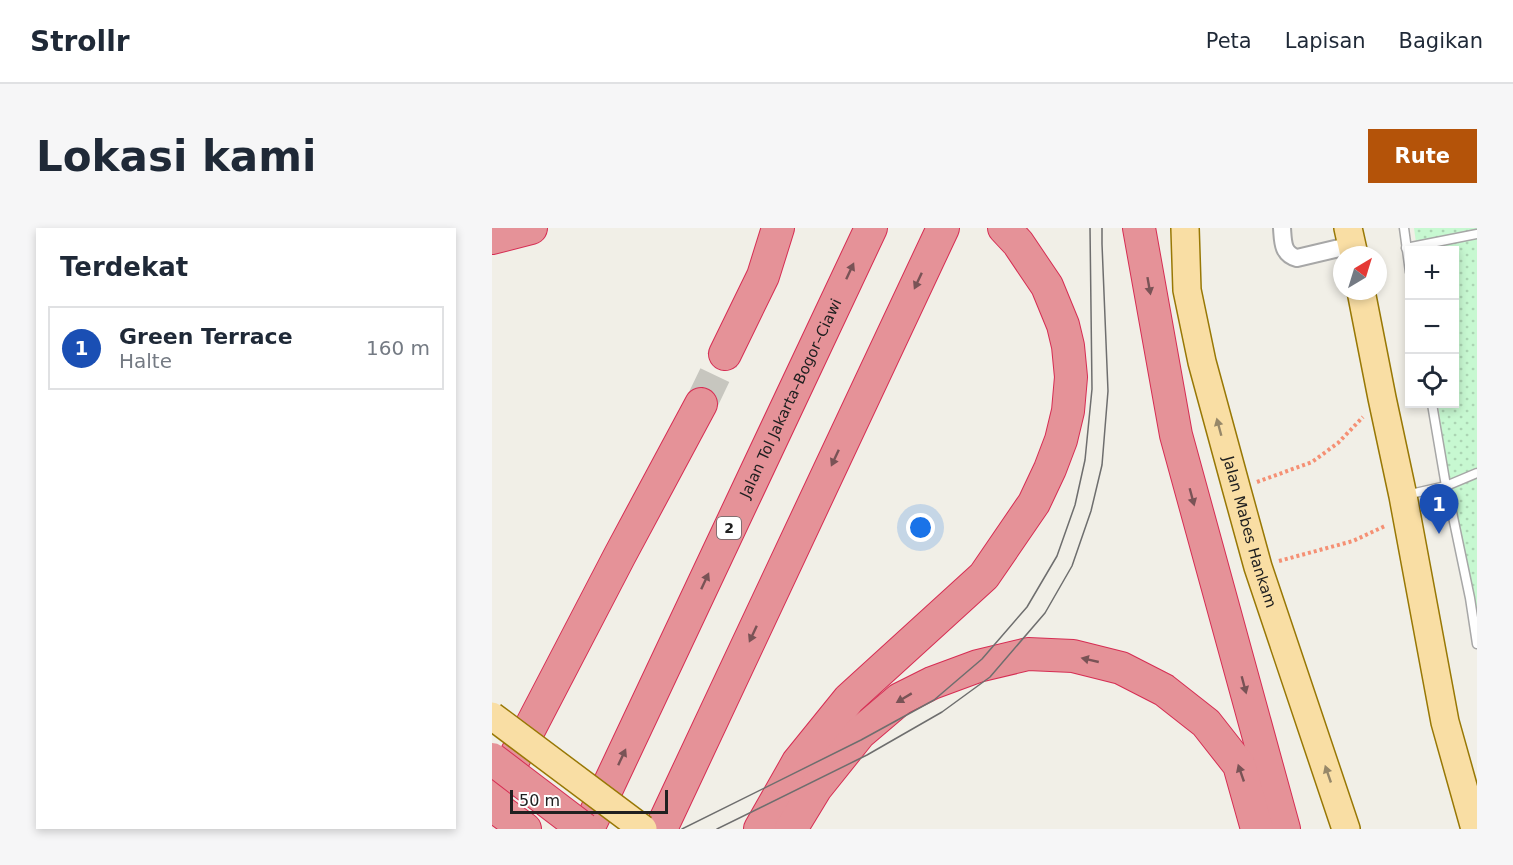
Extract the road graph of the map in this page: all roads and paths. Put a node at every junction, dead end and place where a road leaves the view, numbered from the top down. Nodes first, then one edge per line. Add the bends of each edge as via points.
1 (531, 228) edge
2 (778, 228) edge
3 (871, 228) edge
4 (943, 228) edge
5 (1004, 228) edge
6 (1139, 228) edge
7 (1185, 228) edge
8 (1282, 228) edge
9 (1404, 228) edge
10 (1477, 234) edge
11 (492, 238) edge
12 (1351, 243) edge
13 (1406, 246) edge
14 (1416, 246) edge
15 (1363, 300) edge
16 (725, 354) tunnel mouth
17 (1382, 399) junction
18 (701, 404) tunnel mouth
19 (1433, 408) edge
20 (1477, 473) edge
21 (1236, 487) junction
22 (1447, 490) junction
23 (1405, 506) junction
24 (1258, 567) junction
25 (1477, 644) edge
26 (492, 716) edge
27 (492, 759) edge
28 (492, 803) edge
29 (525, 829) edge
30 (586, 829) edge
31 (643, 829) edge
32 (661, 829) edge
33 (760, 829) edge
34 (791, 829) edge
35 (1257, 829) edge
36 (1284, 829) edge
37 (1346, 829) edge
38 (1475, 829) edge

1 - 11 highway
2 - 16 highway via 763,276
30 -> 3 highway, Jalan Tol Jakarta–Bogor–Ciawi / 2
4 -> 32 highway
5 - 33 highway via 1047,286 1068,346 1068,411 1050,469 1034,503 984,576 849,699 798,762
6 -> 36 highway via 1176,435
21 -> 7 main road, Jalan Mabes Hankam via 1187,290
8 - 12 street via 1286,252 1297,258
9 - 13 lane
10 - 14 lane
15 - 17 main road
17 - 21 path via 1338,443 1312,462
17 - 23 main road
18 - 28 highway
19 - 22 lane
20 - 22 lane
21 - 24 main road, Jalan Mabes Hankam
22 - 23 lane
22 - 25 lane
23 - 24 path via 1353,541
23 - 38 main road via 1445,722
37 -> 24 main road, Jalan Mabes Hankam
26 - 31 main road, bridge
27 - 30 highway, bridge
28 - 29 highway
35 -> 34 highway via 1239,765 1206,723 1164,690 1121,668 1073,656 1028,654 978,666 900,699 860,733 816,788

